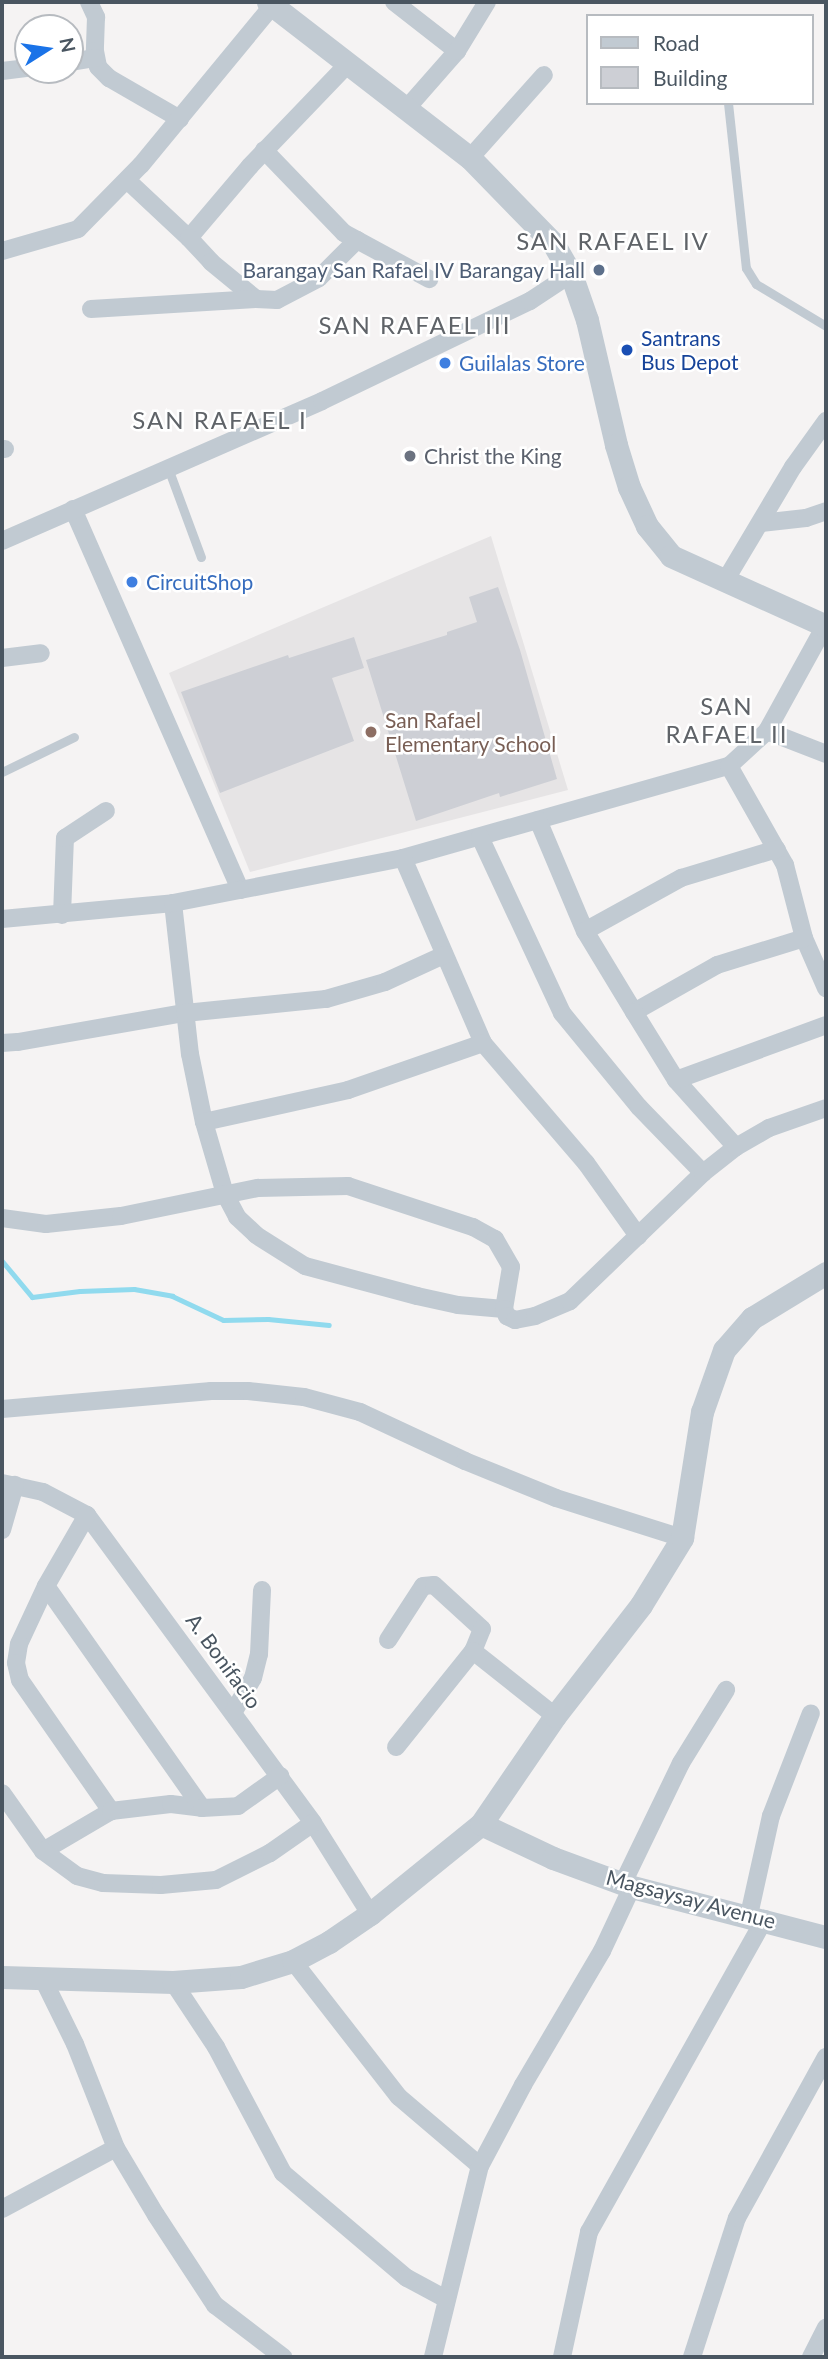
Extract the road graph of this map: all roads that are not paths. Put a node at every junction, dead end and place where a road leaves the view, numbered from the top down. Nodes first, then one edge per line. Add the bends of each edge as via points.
1 (89, 2) edge
2 (487, 2) edge
3 (271, 4) edge
4 (403, 5) edge
5 (457, 51) junction
6 (96, 58) junction
7 (84, 60) edge
8 (347, 65) junction
9 (544, 75) dead end
10 (728, 105) edge
11 (407, 108) junction
12 (180, 118) junction
13 (264, 150) junction
14 (470, 158) junction
15 (128, 180) junction
16 (189, 238) junction
17 (357, 240) junction
18 (2, 251) edge
19 (571, 274) junction
20 (429, 279) dead end
21 (256, 299) junction
22 (91, 309) dead end
23 (826, 326) edge
24 (826, 421) edge
25 (168, 468) junction
26 (73, 509) junction
27 (826, 511) edge
28 (761, 523) junction
29 (2, 541) edge
30 (201, 557) dead end
31 (725, 581) junction
32 (825, 626) edge
33 (41, 653) dead end
34 (2, 658) edge
35 (767, 731) junction
36 (74, 737) dead end
37 (826, 754) edge
38 (729, 766) junction
39 (2, 772) edge
40 (106, 811) dead end
41 (538, 820) junction
42 (480, 837) junction
43 (777, 849) junction
44 (402, 858) junction
45 (240, 890) junction
46 (173, 903) junction
47 (62, 915) junction
48 (2, 919) edge
49 (585, 931) junction
50 (804, 938) junction
51 (443, 955) junction
52 (826, 988) edge
53 (634, 1012) junction
54 (185, 1013) junction
55 (826, 1025) edge
56 (2, 1042) edge
57 (482, 1043) junction
58 (676, 1080) junction
59 (826, 1108) edge
60 (204, 1122) junction
61 (736, 1147) junction
62 (703, 1173) junction
63 (225, 1194) junction
64 (2, 1218) edge
65 (638, 1236) junction
66 (826, 1273) edge
67 (505, 1309) junction
68 (2, 1409) edge
69 (9, 1484) edge
70 (87, 1515) junction
71 (2, 1530) edge
72 (682, 1538) junction
73 (46, 1586) junction
74 (262, 1590) dead end
75 (387, 1640) dead end
76 (473, 1651) junction
77 (726, 1690) dead end
78 (233, 1713) junction
79 (811, 1713) dead end
80 (555, 1716) junction
81 (396, 1747) dead end
82 (280, 1776) junction
83 (2, 1793) edge
84 (202, 1808) junction
85 (111, 1811) junction
86 (313, 1823) junction
87 (481, 1824) junction
88 (43, 1851) junction
89 (627, 1885) junction
90 (370, 1914) junction
91 (757, 1917) junction
92 (826, 1937) edge
93 (293, 1961) junction
94 (2, 1977) edge
95 (43, 1979) junction
96 (173, 1982) junction
97 (826, 2057) edge
98 (116, 2148) junction
99 (480, 2166) junction
100 (2, 2208) edge
101 (446, 2299) junction
102 (826, 2328) edge
103 (283, 2357) edge
104 (433, 2357) edge
105 (562, 2357) edge
106 (692, 2357) edge
107 (811, 2357) edge

1 - 6 street via 96,17
2 - 5 street
3 - 8 street
3 - 12 street
4 - 5 street
5 - 11 street
6 - 7 street
6 - 12 street via 109,78
8 - 11 street
8 - 13 street
9 - 14 street
10 - 23 lane via 746,268 755,284
11 - 14 street
12 - 15 street
13 - 16 street
13 - 17 street via 344,233
14 - 19 street via 530,216
15 - 16 street
15 - 18 street via 78,229
16 - 21 street
17 - 20 street
17 - 21 street via 304,287 276,300
19 - 25 street via 530,301
19 - 31 street via 587,320 616,445 647,526 671,556
21 - 22 street
24 - 28 street
25 - 26 street
25 - 30 lane
26 - 29 street
26 - 45 street
27 - 28 street
28 - 31 street
31 - 32 street
32 - 35 street
33 - 34 street
35 - 37 street
35 - 38 street
36 - 39 lane
38 - 41 street
38 - 43 street
40 - 47 street via 65,838
41 - 42 street
41 - 49 street
42 - 44 street
42 - 62 street via 562,1013 639,1107
43 - 49 street via 681,878
43 - 50 street
44 - 45 street
44 - 51 street
45 - 46 street
46 - 47 street
46 - 54 street
47 - 48 street
49 - 53 street
50 - 52 street
50 - 53 street via 717,965
51 - 54 street via 385,982 326,999
51 - 57 street
53 - 58 street
54 - 56 street
54 - 60 street
55 - 58 street
57 - 60 street via 348,1090
57 - 65 street via 586,1163
58 - 61 street
59 - 61 street via 769,1128
60 - 63 street
61 - 62 street
62 - 65 street
63 - 64 street via 121,1216 46,1224
63 - 67 street via 237,1217 256,1235 305,1266 458,1305
63 - 67 street via 293,1185 348,1186 473,1227 495,1239 511,1267
65 - 67 street via 570,1300 515,1320
66 - 72 street via 752,1318 724,1350 702,1412
68 - 72 street via 211,1391 304,1397 360,1412 556,1499
69 - 70 street, A. Bonifacio via 43,1492
69 - 71 street
70 - 73 street
70 - 78 street, A. Bonifacio
72 - 80 street via 641,1605
73 - 84 street
73 - 85 street via 19,1644 16,1663 20,1680
74 - 78 street via 259,1654 253,1678
75 - 76 street via 423,1586 434,1585 482,1629
76 - 80 street
76 - 81 street
77 - 89 street via 681,1763
78 - 82 street, A. Bonifacio
79 - 91 street via 771,1816
80 - 87 street
82 - 84 street via 238,1806
82 - 86 street, A. Bonifacio
83 - 88 street
84 - 85 street via 171,1804
85 - 88 street
86 - 88 street via 270,1853 216,1880 161,1885 103,1883 77,1876
86 - 90 street, A. Bonifacio
87 - 89 street, Magsaysay Avenue via 553,1858
87 - 90 street
89 - 91 street, Magsaysay Avenue
89 - 99 street via 602,1951
90 - 93 street
91 - 92 street, Magsaysay Avenue
91 - 105 street via 590,2232
93 - 96 street via 241,1978
93 - 99 street via 400,2098
94 - 95 street
95 - 96 street
95 - 98 street via 75,2044
96 - 101 street via 216,2047 283,2174 407,2278
97 - 106 street via 737,2218
98 - 100 street
98 - 103 street via 215,2305
99 - 101 street
101 - 104 street
102 - 107 street

